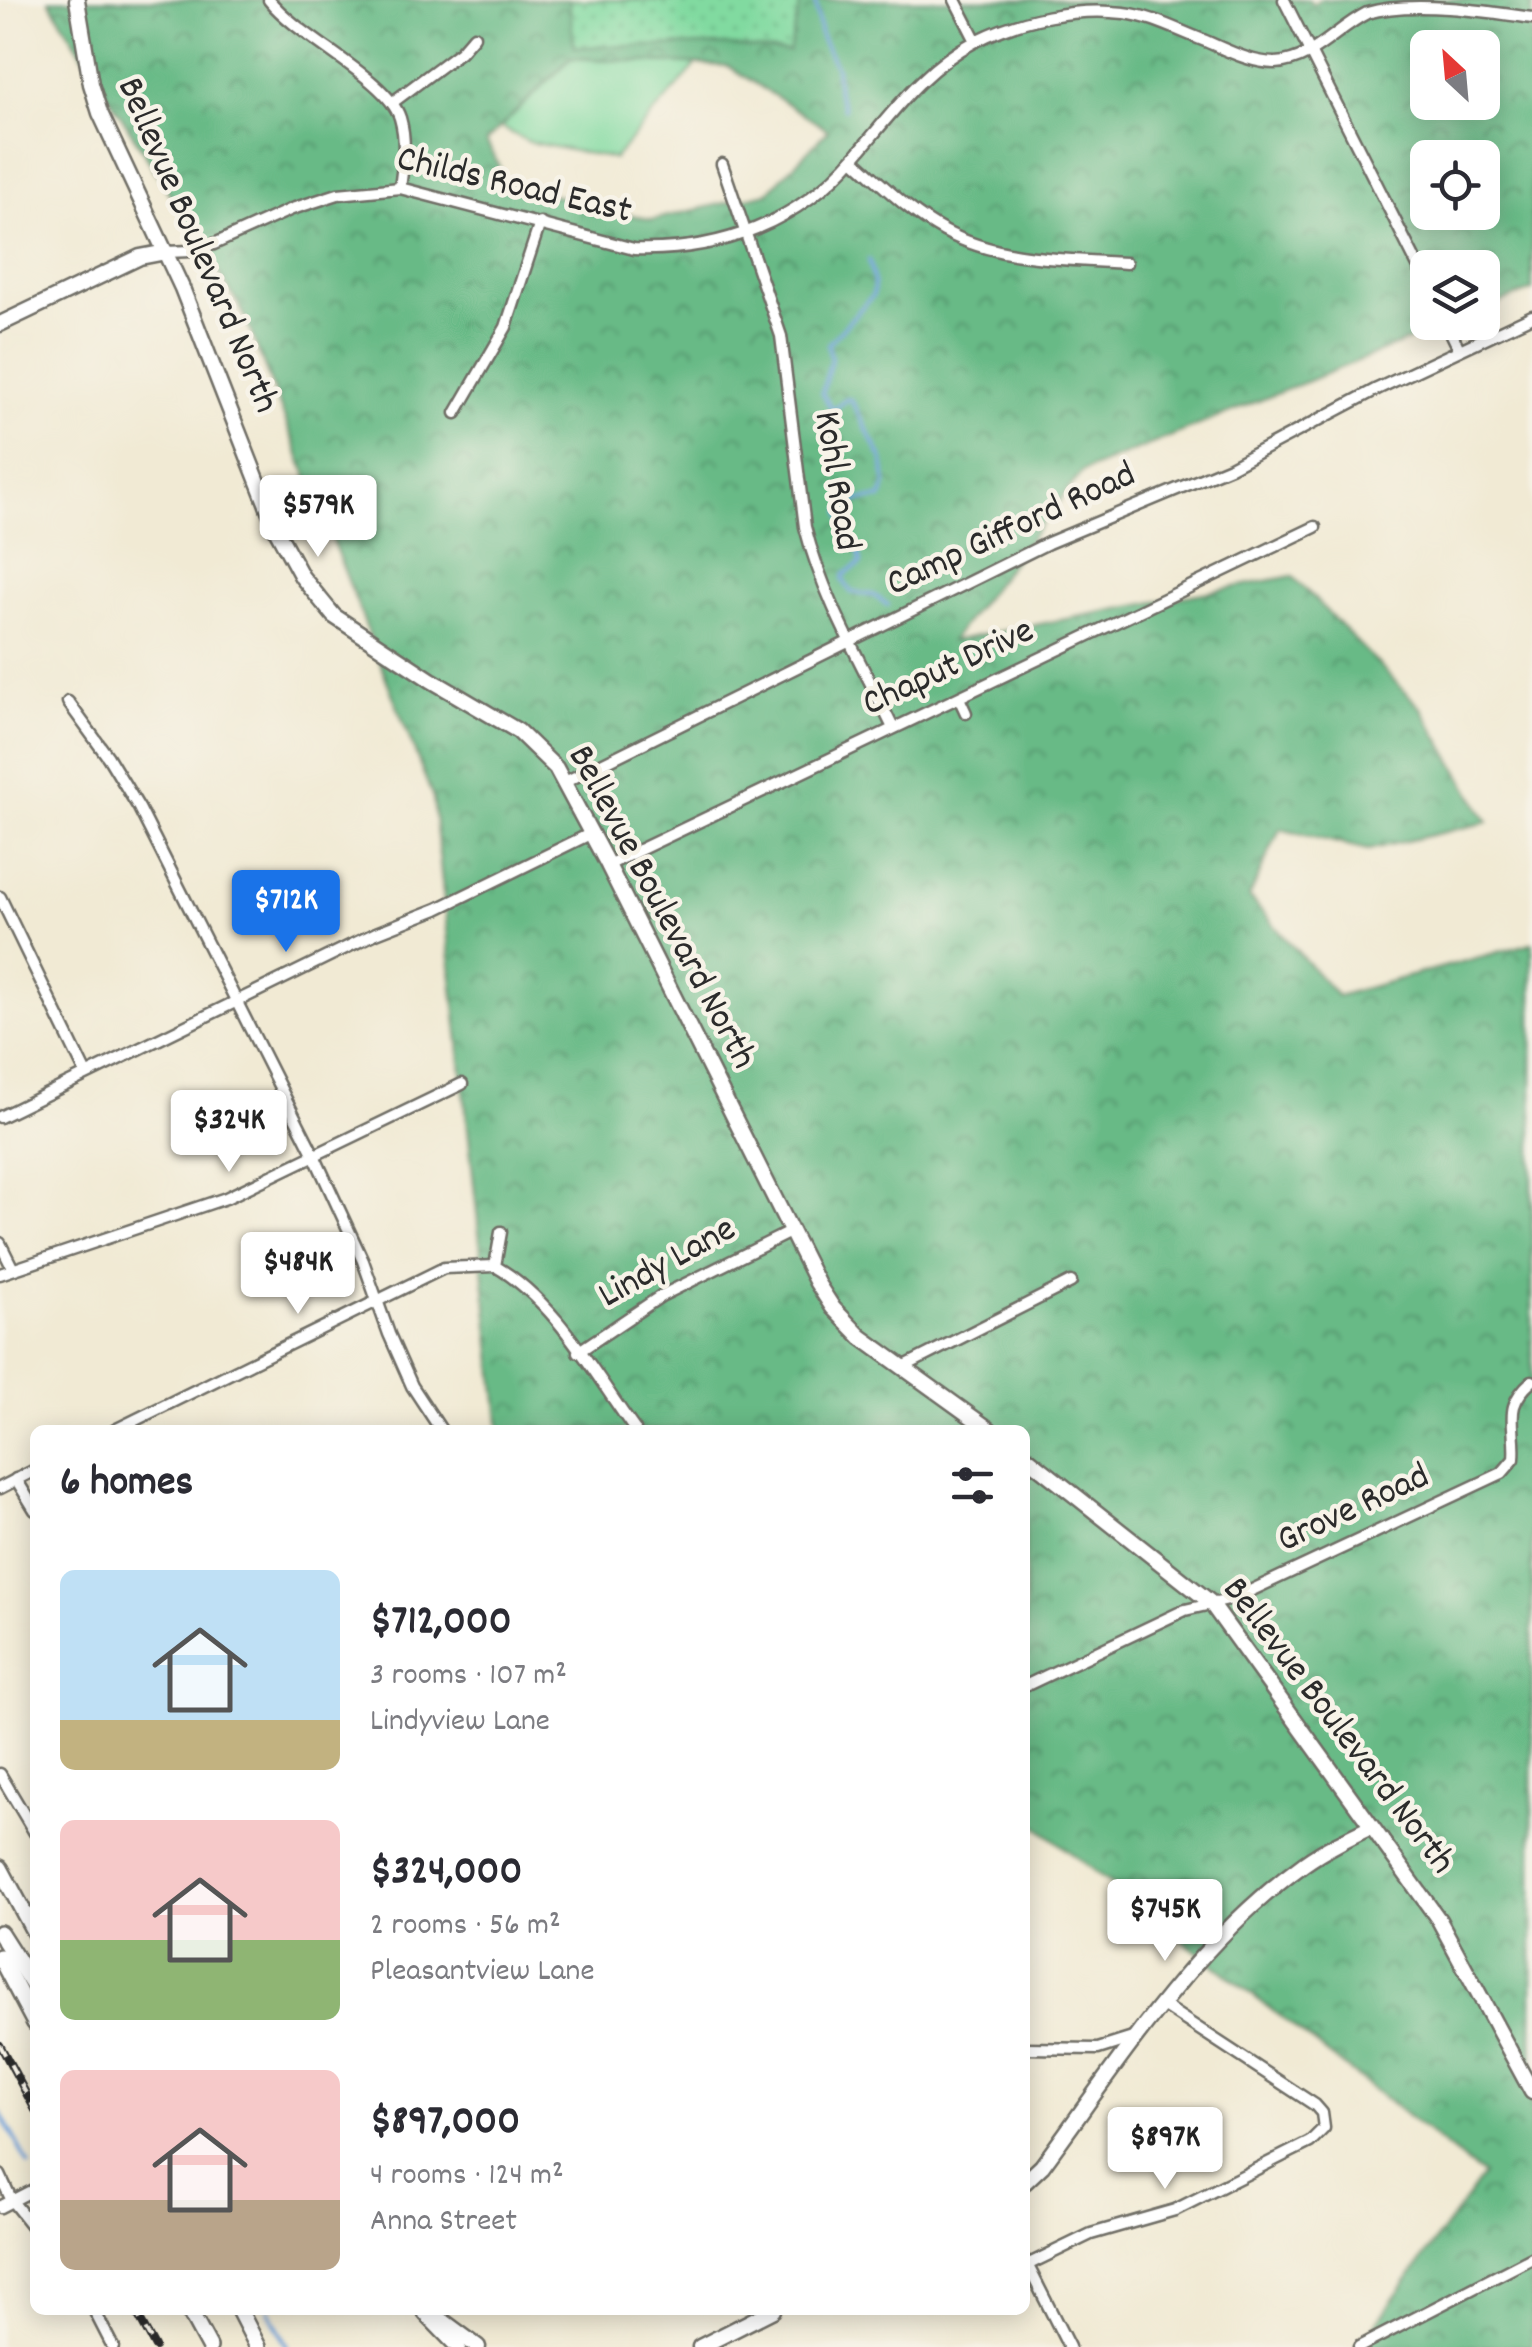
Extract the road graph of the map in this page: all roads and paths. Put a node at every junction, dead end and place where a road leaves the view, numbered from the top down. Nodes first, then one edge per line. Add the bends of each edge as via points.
1 (77, 0) edge
2 (269, 0) edge
3 (956, 0) edge
4 (1284, 0) edge
5 (1532, 18) edge
6 (474, 36) dead end
7 (976, 41) junction
8 (1311, 53) junction
9 (393, 102) junction
10 (852, 160) junction
11 (722, 164) dead end
12 (400, 188) junction
13 (540, 223) junction
14 (748, 234) junction
15 (1410, 250) edge
16 (166, 252) junction
17 (1126, 262) dead end
18 (1532, 316) edge
19 (0, 324) edge
20 (1455, 340) edge
21 (1459, 349) junction
22 (456, 414) dead end
23 (1315, 526) dead end
24 (850, 640) junction
25 (959, 698) junction
26 (68, 702) dead end
27 (966, 713) dead end
28 (893, 728) junction
29 (565, 782) junction
30 (592, 833) junction
31 (608, 864) junction
32 (0, 897) edge
33 (236, 1002) junction
34 (86, 1074) junction
35 (462, 1084) dead end
36 (0, 1117) edge
37 (314, 1153) junction
38 (501, 1232) dead end
39 (790, 1232) junction
40 (0, 1243) edge
41 (495, 1266) junction
42 (14, 1269) junction
43 (0, 1274) edge
44 (1071, 1282) dead end
45 (376, 1300) junction
46 (578, 1352) junction
47 (904, 1366) junction
48 (1532, 1382) edge
49 (125, 1425) edge
50 (438, 1425) edge
51 (631, 1425) edge
52 (983, 1425) edge
53 (1030, 1460) edge
54 (30, 1472) edge
55 (16, 1479) junction
56 (0, 1488) edge
57 (30, 1502) edge
58 (1210, 1602) junction
59 (1030, 1684) edge
60 (0, 1774) edge
61 (30, 1825) edge
62 (1371, 1826) junction
63 (0, 1865) edge
64 (30, 1904) edge
65 (30, 1922) edge
66 (0, 1933) edge
67 (0, 1957) edge
68 (30, 1980) edge
69 (1161, 2004) junction
70 (30, 2014) edge
71 (1137, 2036) junction
72 (1030, 2048) edge
73 (1532, 2092) edge
74 (0, 2175) edge
75 (1030, 2177) edge
76 (30, 2192) edge
77 (12, 2201) junction
78 (0, 2207) edge
79 (30, 2224) edge
80 (1532, 2258) edge
81 (1030, 2260) edge
82 (1030, 2270) edge
83 (96, 2315) edge
84 (192, 2315) edge
85 (242, 2315) edge
86 (429, 2315) edge
87 (432, 2315) edge
88 (763, 2315) edge
89 (1380, 2342) edge
90 (112, 2347) edge
91 (210, 2347) edge
92 (258, 2347) edge
93 (458, 2347) edge
94 (478, 2347) edge
95 (700, 2347) edge
96 (1069, 2347) edge
97 (1359, 2347) edge

1 - 16 main road, Bellevue Boulevard North via 100,113
2 - 9 street
3 - 7 street
4 - 8 street
5 - 8 street via 1386,7 1348,24
6 - 9 street
7 - 8 street, Childs Road East via 1018,24 1123,13 1262,62
7 - 10 street, Childs Road East via 917,82
8 - 15 street
9 - 12 street via 403,135
10 - 14 street, Childs Road East via 804,204
10 - 17 street via 917,214 963,240 1022,255
11 - 14 street, Kohl Road
12 - 13 street, Childs Road East
12 - 16 street, Childs Road East via 338,194 214,244
13 - 14 street, Childs Road East via 646,249
13 - 22 street via 506,327
14 - 24 street, Kohl Road via 784,349 805,527
16 - 19 main road, Childs Road East via 140,256
16 - 29 main road, Bellevue Boulevard North via 278,533 316,597 349,629 518,730
18 - 21 street, Camp Gifford Road
20 - 21 street
21 - 24 street, Camp Gifford Road via 1230,467 1063,536
23 - 25 street, Chaput Drive
24 - 28 street, Kohl Road
24 - 29 street, Camp Gifford Road
25 - 27 street
25 - 28 street, Chaput Drive
26 - 33 street via 132,796
28 - 31 street, Chaput Drive
29 - 30 main road, Bellevue Boulevard North
30 - 31 main road, Bellevue Boulevard North
30 - 33 street
31 - 39 main road, Bellevue Boulevard North
32 - 34 street
33 - 34 street
33 - 37 street
34 - 36 street
35 - 37 street
37 - 42 street via 226,1198
37 - 45 street
38 - 41 street
39 - 46 street, Lindy Lane via 662,1296
39 - 47 main road, Bellevue Boulevard North via 834,1308
40 - 42 street
41 - 45 street via 444,1268
41 - 46 street via 531,1290
42 - 43 street
44 - 47 street
45 - 49 street
45 - 50 street via 412,1386
46 - 51 street
47 - 52 main road, Bellevue Boulevard North
48 - 58 street, Grove Road via 1513,1402 1514,1459 1502,1473 1266,1584
53 - 58 main road, Bellevue Boulevard North
54 - 55 street
55 - 56 street
55 - 57 street
58 - 59 street, Grove Road
58 - 62 main road, Bellevue Boulevard North
60 - 61 street
62 - 69 main road via 1285,1879
62 - 73 main road, Bellevue Boulevard North via 1439,1920
63 - 64 main road
63 - 65 main road
66 - 68 main road
67 - 70 main road
69 - 71 main road
69 - 81 street via 1322,2113 1324,2128 1310,2142 1174,2210
71 - 72 street via 1098,2048
71 - 75 main road
74 - 77 street
76 - 77 street
77 - 78 street
77 - 79 street
80 - 89 street
82 - 96 street
83 - 90 street
84 - 91 main road
85 - 92 main road
86 - 93 main road
87 - 94 main road
88 - 95 main road
89 - 97 street

